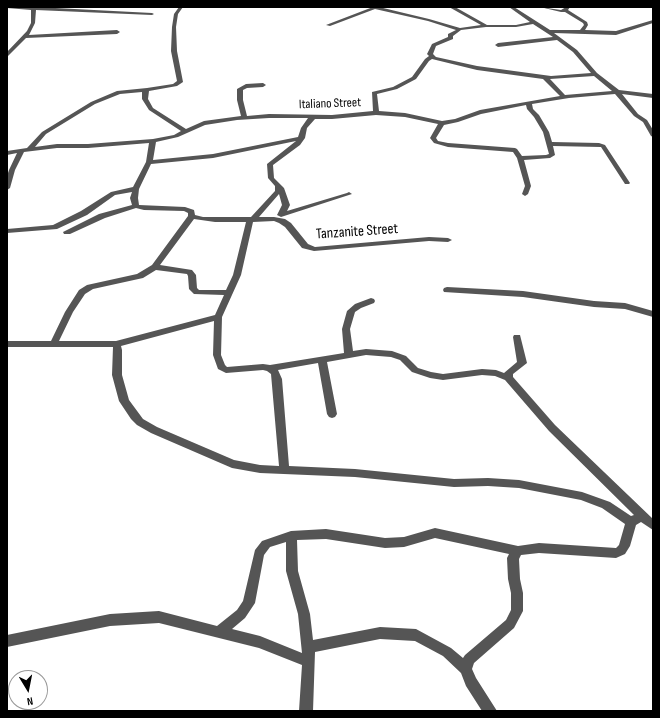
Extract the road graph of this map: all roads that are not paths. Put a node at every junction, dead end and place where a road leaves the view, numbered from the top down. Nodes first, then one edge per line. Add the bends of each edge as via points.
1 (7, 7) edge
2 (181, 7) edge
3 (359, 7) edge
4 (451, 7) edge
5 (511, 7) edge
6 (542, 7) edge
7 (34, 8) edge
8 (376, 8) edge
9 (566, 9) edge
10 (152, 14) dead end
11 (360, 14) junction
12 (653, 21) edge
13 (533, 23) junction
14 (328, 25) dead end
15 (486, 26) junction
16 (460, 29) junction
17 (117, 32) dead end
18 (549, 32) junction
19 (581, 32) junction
20 (26, 37) junction
21 (558, 38) junction
22 (498, 45) dead end
23 (7, 55) edge
24 (432, 57) junction
25 (595, 74) junction
26 (545, 78) junction
27 (263, 85) dead end
28 (147, 90) junction
29 (617, 92) junction
30 (653, 96) edge
31 (564, 97) junction
32 (529, 103) junction
33 (376, 113) junction
34 (314, 116) junction
35 (245, 118) junction
36 (442, 123) junction
37 (186, 132) junction
38 (653, 135) edge
39 (302, 138) junction
40 (153, 141) junction
41 (549, 144) junction
42 (26, 151) junction
43 (7, 152) edge
44 (520, 158) junction
45 (150, 162) junction
46 (627, 183) dead end
47 (279, 186) junction
48 (7, 188) edge
49 (136, 189) junction
50 (349, 194) dead end
51 (525, 194) dead end
52 (136, 206) junction
53 (283, 213) junction
54 (192, 216) junction
55 (274, 219) junction
56 (251, 220) junction
57 (7, 231) edge
58 (67, 232) dead end
59 (448, 240) dead end
60 (155, 267) junction
61 (447, 290) dead end
62 (230, 293) junction
63 (370, 301) dead end
64 (653, 314) edge
65 (218, 317) junction
66 (517, 337) dead end
67 (54, 343) junction
68 (7, 344) edge
69 (116, 344) junction
70 (349, 354) junction
71 (322, 359) junction
72 (270, 368) junction
73 (508, 378) junction
74 (332, 414) dead end
75 (284, 470) junction
76 (637, 519) junction
77 (653, 525) edge
78 (291, 536) junction
79 (518, 552) junction
80 (220, 630) junction
81 (7, 641) edge
82 (308, 647) junction
83 (309, 662) junction
84 (466, 669) junction
85 (306, 711) edge
86 (490, 711) edge

1 - 7 street
2 - 28 street via 176,14 174,27 174,51 180,82
3 - 11 street
4 - 15 street
5 - 13 street
6 - 9 street
7 - 10 street
7 - 20 street via 32,23
8 - 11 street
8 - 16 street
9 - 19 street via 585,22 586,25
11 - 14 street
12 - 19 street via 616,33
13 - 15 street
13 - 18 street
15 - 16 street
16 - 24 street via 450,35 451,38 434,45 430,54
17 - 20 street
18 - 19 street
18 - 21 street
20 - 23 street
21 - 22 street
21 - 25 street via 575,51
24 - 26 street via 477,68
24 - 33 street via 414,78 395,88 374,93
25 - 26 street
25 - 29 street
26 - 31 street
27 - 35 street via 240,89
28 - 37 street via 147,104
28 - 42 street via 119,92 93,103 44,132
29 - 30 street, Italiano Street
29 - 31 street, Italiano Street
29 - 38 street via 636,115 645,121
31 - 32 street, Italiano Street
32 - 36 street, Italiano Street via 476,112 456,121
32 - 41 street via 530,109 543,126
33 - 34 street, Italiano Street
33 - 36 street, Italiano Street via 405,115
34 - 35 street, Italiano Street
34 - 39 street via 304,128
35 - 37 street, Italiano Street via 204,123
36 - 44 street via 433,138 436,142 513,150
37 - 40 street, Italiano Street
39 - 45 street via 213,156
39 - 47 street via 298,144 270,164 271,178
40 - 42 street, Italiano Street via 57,146
40 - 45 street
41 - 44 street via 551,156
41 - 46 street via 603,146
42 - 43 street, Italiano Street
42 - 48 street via 12,170
44 - 51 street via 528,186
45 - 49 street
47 - 53 street via 286,205
47 - 56 street via 278,191
49 - 52 street
49 - 57 street via 113,193 84,213 54,227
50 - 53 street
52 - 54 street via 185,209 191,212
52 - 58 street via 102,216
53 - 55 street
54 - 56 street via 215,220
54 - 60 street
55 - 56 street
55 - 59 street, Tanzanite Street via 288,225 305,246 314,249 429,239
56 - 62 street
60 - 62 street via 189,272 192,275 193,289 197,292
60 - 67 street via 140,276 90,287 82,292
61 - 64 street via 523,294 625,306
62 - 65 street
63 - 70 street via 351,311 346,329
65 - 69 street
65 - 72 street via 217,355 221,367 226,370
66 - 73 street via 522,363 509,373
67 - 68 street
67 - 69 street
69 - 75 street via 118,375 124,401 140,422 232,464
70 - 71 street
70 - 73 street via 392,354 403,358 415,370 443,377 482,372 496,373
71 - 72 street
71 - 74 street
72 - 75 street via 277,379
73 - 76 street
75 - 76 street via 355,473 454,483 519,484 582,496
76 - 77 street
76 - 79 street via 621,551 616,553 539,548
78 - 79 street via 326,534 385,543 404,542 434,533
78 - 80 street via 266,544 259,553 249,603 241,614
78 - 82 street via 292,571 304,614
79 - 84 street via 514,558 514,579 518,593 517,611 510,624 469,659
80 - 81 street via 159,617 110,620
80 - 83 street via 260,642
82 - 83 street
82 - 84 street via 380,633 416,636 447,652
83 - 85 street
84 - 86 street via 471,682

